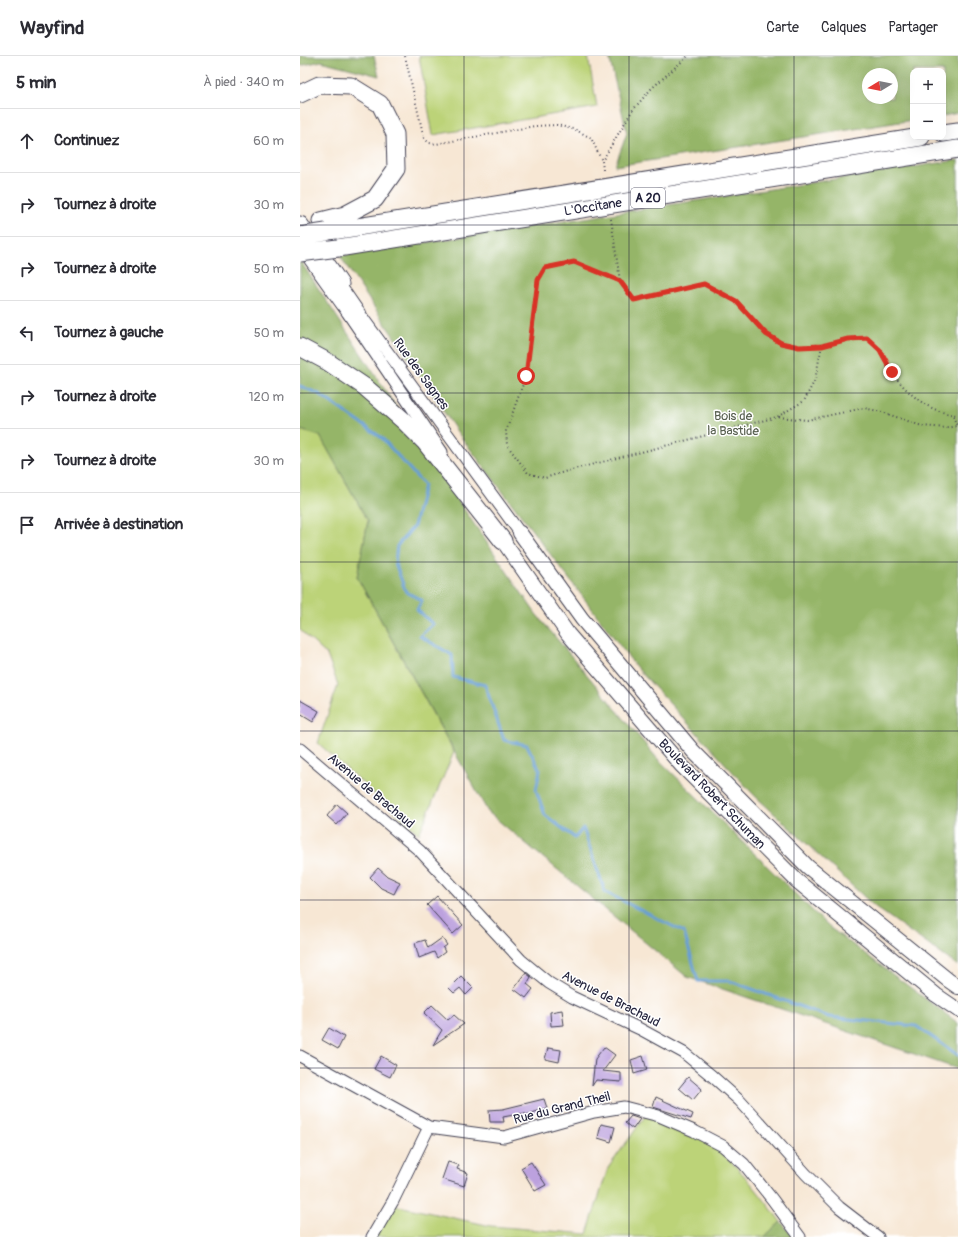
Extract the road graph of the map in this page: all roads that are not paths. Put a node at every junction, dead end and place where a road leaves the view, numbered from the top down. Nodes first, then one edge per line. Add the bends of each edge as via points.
1 (300, 94) edge
2 (958, 131) edge
3 (946, 133) edge
4 (910, 139) edge
5 (958, 148) edge
6 (300, 225) edge
7 (324, 226) junction
8 (300, 232) edge
9 (300, 236) edge
10 (300, 247) edge
11 (300, 253) edge
12 (340, 284) junction
13 (300, 348) edge
14 (520, 533) joint
15 (503, 541) junction
16 (300, 749) edge
17 (958, 987) edge
18 (958, 1010) edge
19 (300, 1056) edge
20 (429, 1127) junction
21 (372, 1237) edge
22 (800, 1237) edge
23 (878, 1237) edge

1 - 7 highway via 319,86 351,86 380,104 395,134 396,169 375,198
2 - 3 highway
4 - 7 highway, L'Occitane / A 20
5 - 11 highway, L'Occitane / A 20, bridge
6 - 7 highway
6 - 12 highway
7 - 9 highway, L'Occitane / A 20, bridge
8 - 12 street, Rue des Sagnes
10 - 15 street, Rue des Sagnes
12 - 14 street, Rue des Sagnes
13 - 15 highway via 328,362 365,387 404,421 425,442
14 - 17 main road, Boulevard Robert Schuman via 582,619 694,752 808,867
15 - 18 main road, Boulevard Robert Schuman via 568,634 681,765 797,881 936,995
16 - 23 street, Avenue de Brachaud via 420,851 521,960 549,983 572,997 684,1053 740,1101 839,1207
19 - 20 street, Rue du Grand Theil
20 - 21 street
20 - 22 street, Rue du Grand Theil via 504,1138 594,1112 624,1107 659,1116 723,1146 744,1164

